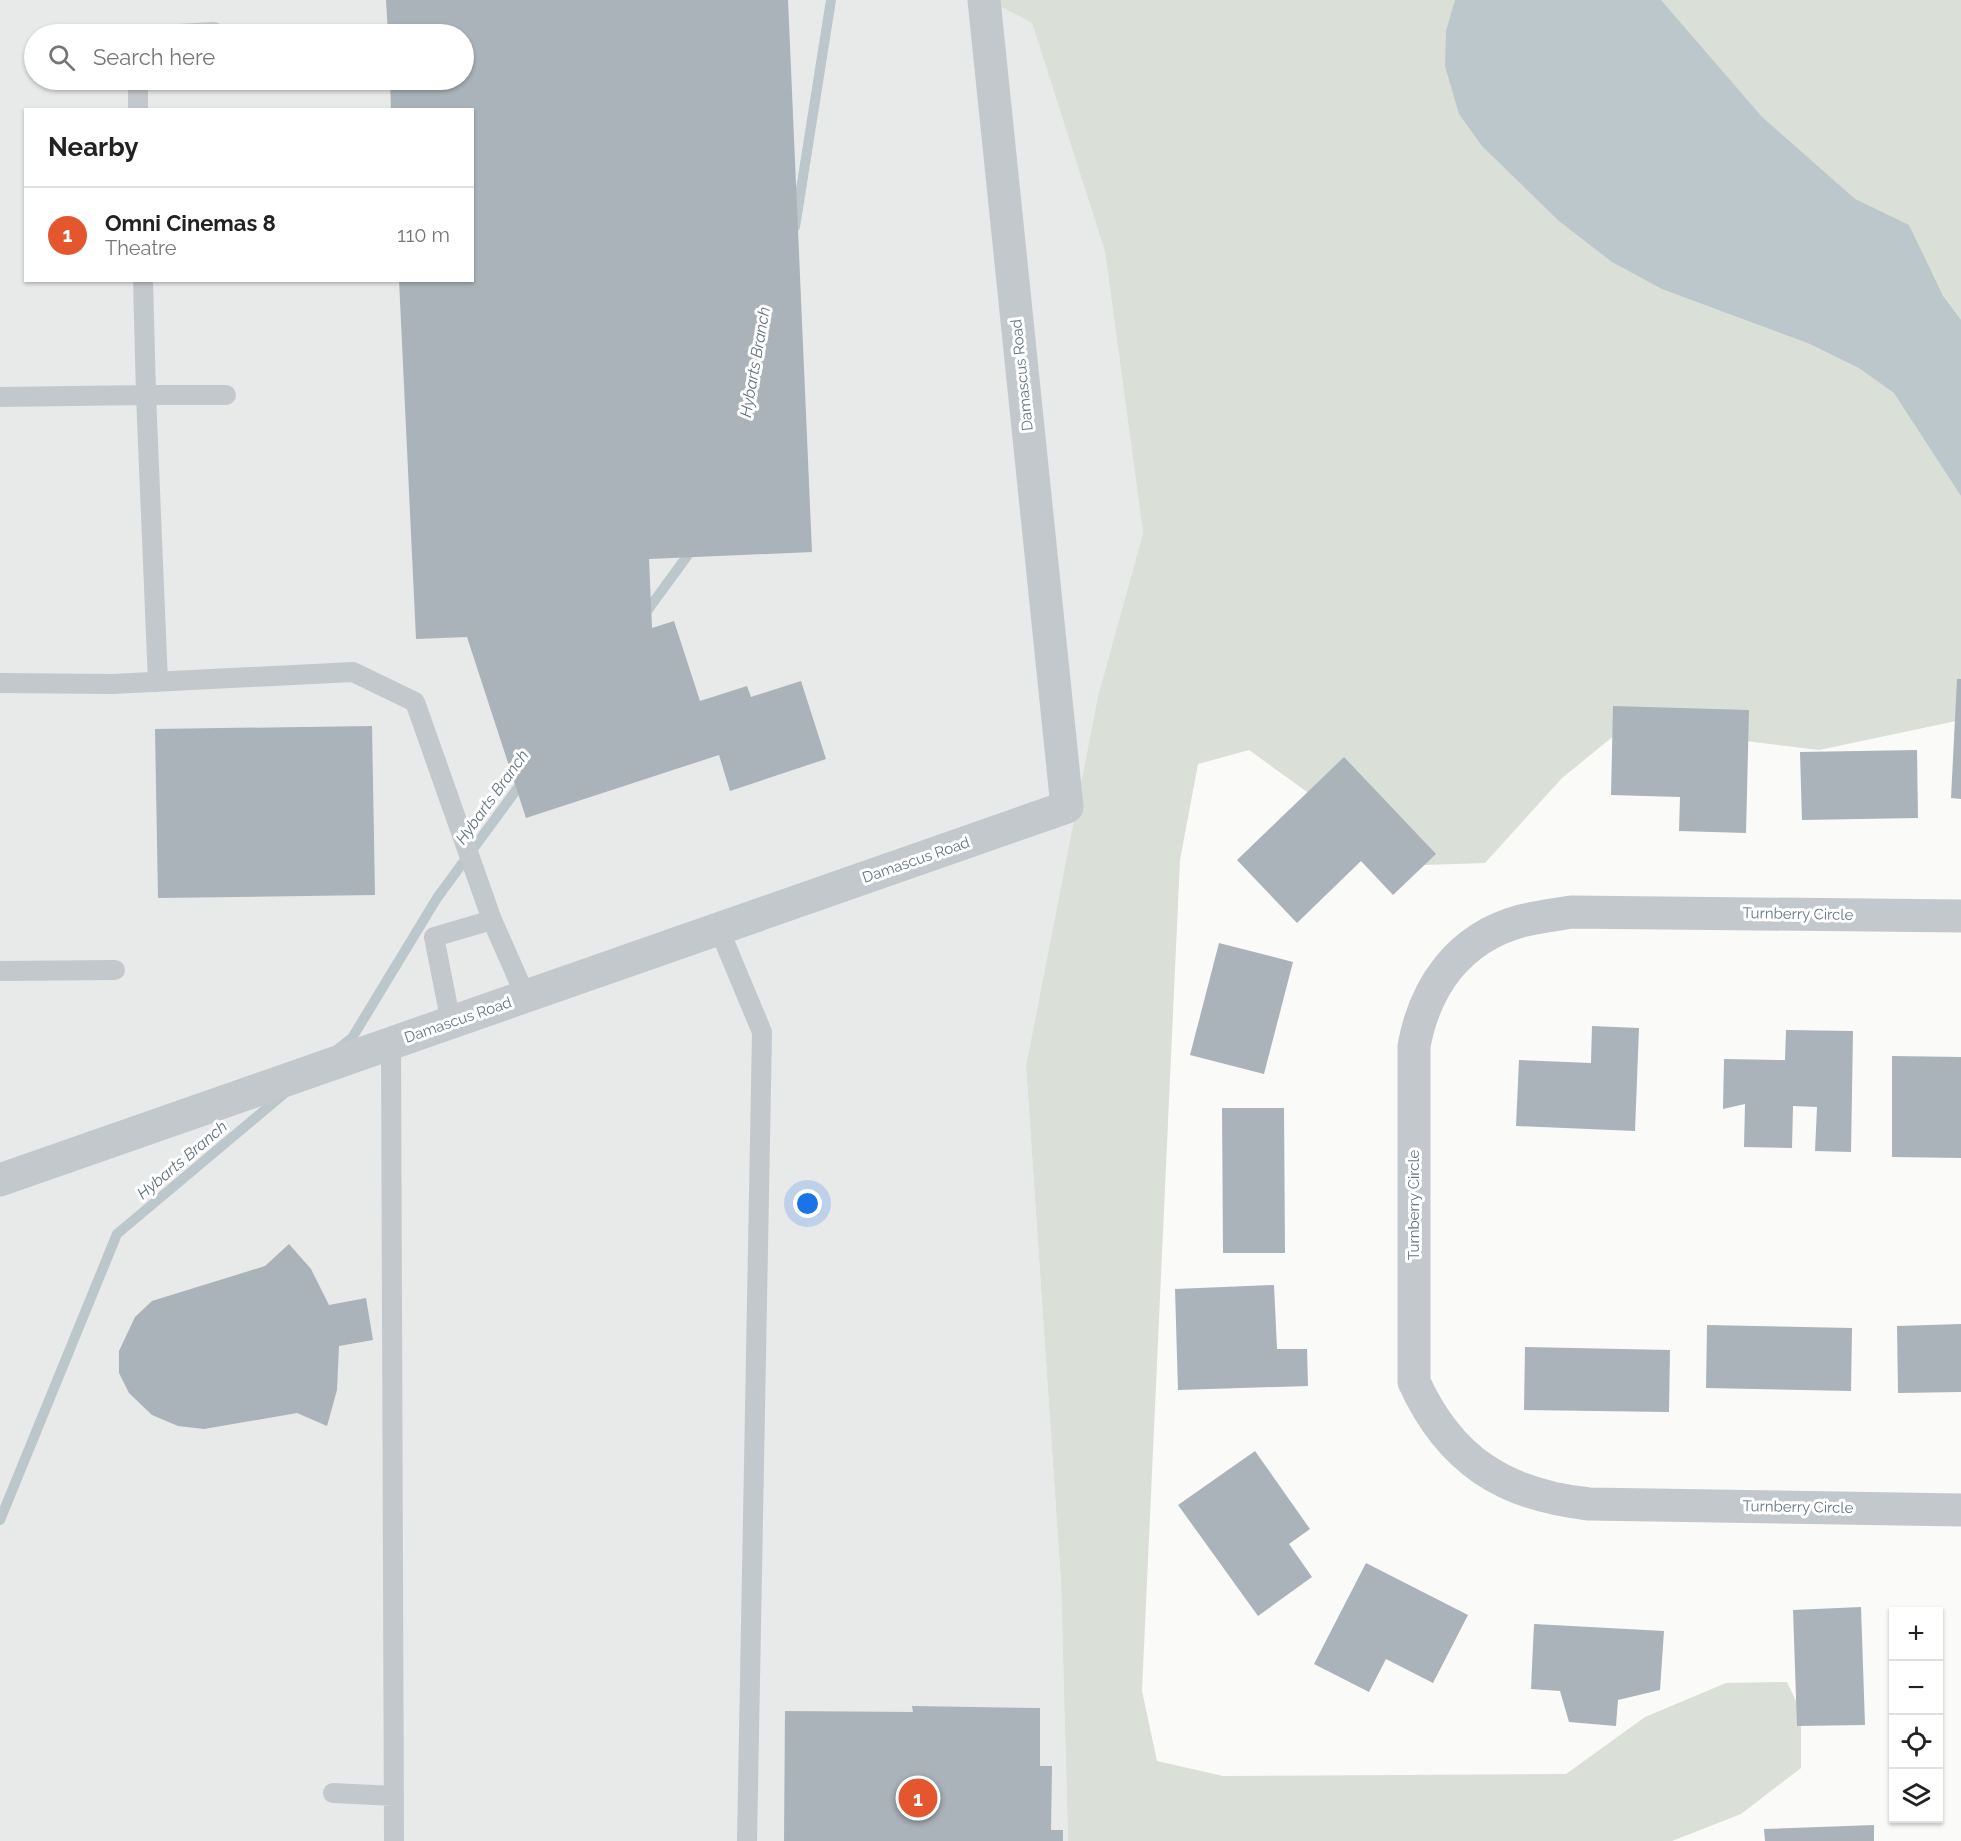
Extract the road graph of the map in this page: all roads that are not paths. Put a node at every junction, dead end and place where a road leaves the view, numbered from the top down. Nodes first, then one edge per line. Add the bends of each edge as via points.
1 (984, 0) edge
2 (138, 90) edge
3 (138, 108) edge
4 (143, 282) edge
5 (226, 395) dead end
6 (146, 396) junction
7 (0, 397) edge
8 (158, 681) junction
9 (0, 683) edge
10 (1961, 916) edge
11 (492, 920) junction
12 (719, 929) junction
13 (114, 970) dead end
14 (0, 971) edge
15 (526, 997) junction
16 (451, 1023) junction
17 (392, 1043) junction
18 (0, 1180) edge
19 (1961, 1510) edge
20 (333, 1793) dead end
21 (394, 1796) junction
22 (394, 1841) edge
23 (747, 1841) edge

1 - 12 street, Damascus Road via 1067,807
2 - 3 lane
4 - 6 lane
5 - 6 lane
6 - 7 lane
6 - 8 lane
8 - 9 lane
8 - 11 lane via 353,672 415,702
10 - 19 street, Turnberry Circle via 1571,912 1498,929 1456,958 1428,998 1414,1046 1414,1382 1438,1426 1467,1457 1516,1488 1540,1496 1589,1504
11 - 15 lane
11 - 16 lane via 434,937
12 - 15 street, Damascus Road
12 - 23 lane via 762,1032
13 - 14 lane
15 - 16 street, Damascus Road
16 - 17 street, Damascus Road
17 - 18 street, Damascus Road
17 - 21 lane
20 - 21 lane
21 - 22 lane

